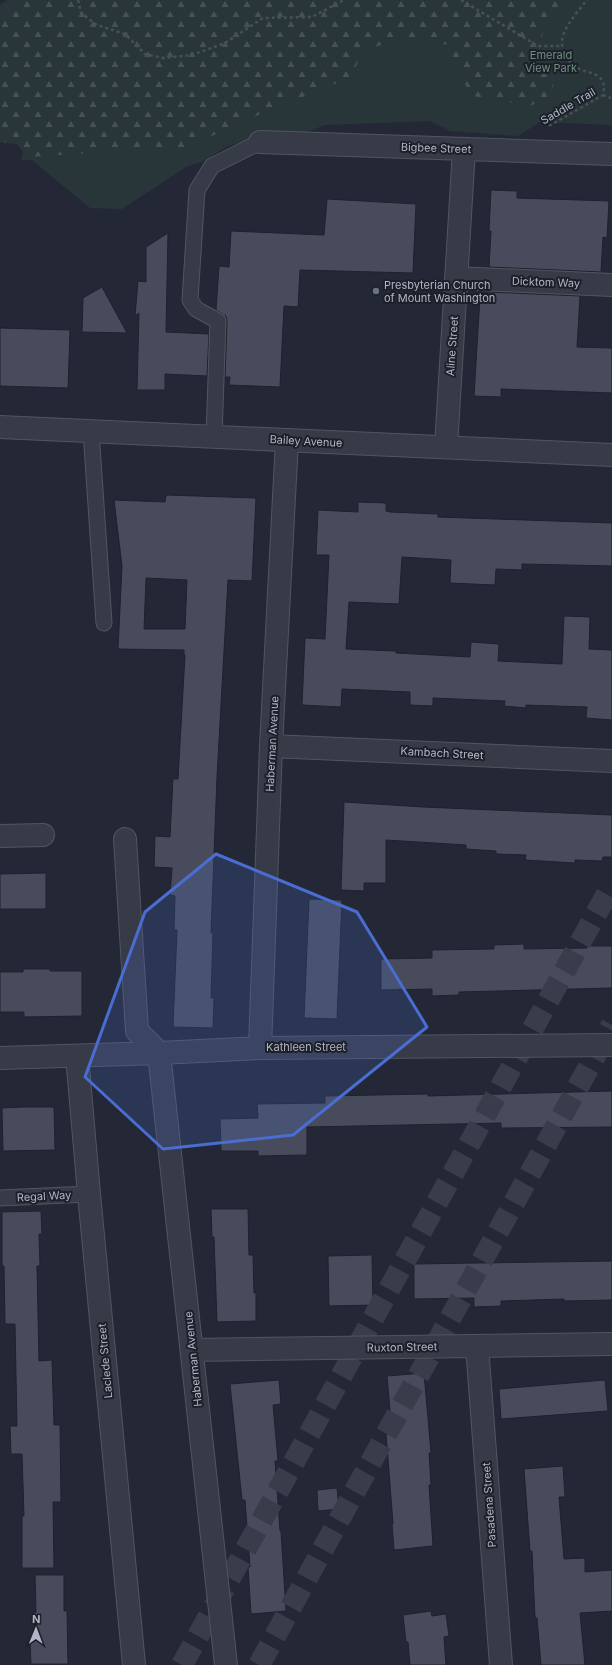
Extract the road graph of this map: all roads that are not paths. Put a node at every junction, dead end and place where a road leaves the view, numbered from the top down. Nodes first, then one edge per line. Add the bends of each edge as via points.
1 (260, 142) joint
2 (464, 149) junction
3 (612, 154) edge
4 (456, 278) junction
5 (612, 284) edge
6 (0, 427) edge
7 (91, 431) junction
8 (214, 436) junction
9 (287, 440) junction
10 (446, 447) junction
11 (612, 455) edge
12 (104, 623) dead end
13 (271, 746) junction
14 (612, 761) edge
15 (43, 835) dead end
16 (0, 836) edge
17 (125, 839) dead end
18 (612, 1044) edge
19 (260, 1048) junction
20 (159, 1053) junction
21 (78, 1056) junction
22 (0, 1058) edge
23 (89, 1194) junction
24 (0, 1198) edge
25 (612, 1344) edge
26 (477, 1346) junction
27 (192, 1350) junction
28 (134, 1665) edge
29 (226, 1665) edge
30 (501, 1665) edge

1 - 2 street, Bigbee Street
1 - 8 lane via 212,166 197,190 190,300 196,309 218,321
2 - 3 street, Bigbee Street
2 - 4 street, Aline Street
4 - 5 street, Dicktom Way
4 - 10 street, Aline Street
6 - 7 street, Bailey Avenue
7 - 8 street, Bailey Avenue
7 - 12 lane
8 - 9 street, Bailey Avenue
9 - 10 street, Bailey Avenue
9 - 13 street, Haberman Avenue
10 - 11 street, Bailey Avenue
13 - 14 street, Kambach Street
13 - 19 street, Haberman Avenue
15 - 16 street
17 - 20 street via 138,1031
18 - 19 street, Kathleen Street
19 - 20 street, Kathleen Street
20 - 21 street, Kathleen Street
20 - 27 street, Haberman Avenue
21 - 22 street, Kathleen Street
21 - 23 street, Laclede Street
23 - 24 lane, Regal Way
23 - 28 street, Laclede Street
25 - 26 street, Ruxton Street
26 - 27 street, Ruxton Street
26 - 30 street, Pasadena Street
27 - 29 street, Haberman Avenue

